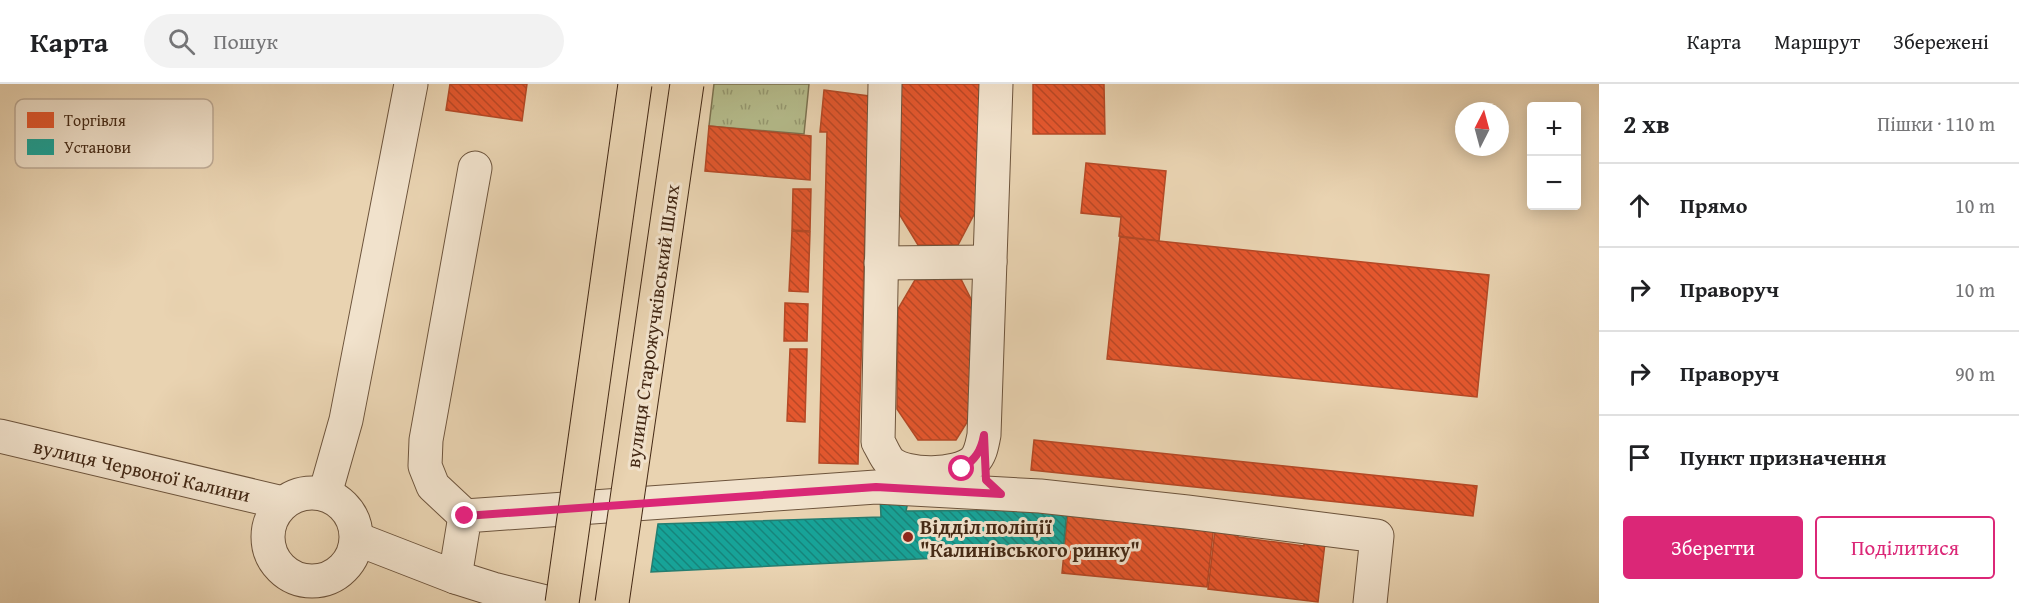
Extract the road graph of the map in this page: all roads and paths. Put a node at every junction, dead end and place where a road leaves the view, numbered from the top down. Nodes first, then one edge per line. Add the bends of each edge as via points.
1 (411, 84) edge
2 (635, 84) edge
3 (687, 84) edge
4 (885, 84) edge
5 (996, 84) edge
6 (475, 168) dead end
7 (990, 262) junction
8 (881, 263) junction
9 (984, 435) junction
10 (0, 436) edge
11 (325, 494) junction
12 (1001, 494) junction
13 (283, 504) junction
14 (465, 516) junction
15 (357, 539) junction
16 (455, 577) junction
17 (550, 603) edge
18 (562, 603) edge
19 (612, 603) edge
20 (1370, 603) edge

1 - 11 lane via 346,420
2 - 18 main road, bridge
3 - 19 main road, вулиця Старожучківський Шлях, bridge
4 - 8 lane
5 - 7 lane
6 - 14 lane via 426,441 425,466 433,486
7 - 8 lane
7 - 9 lane
8 - 9 lane via 878,442 897,466 927,473 962,469 975,460
9 - 12 lane via 986,480
10 - 13 lane, вулиця Червоної Калини
11 - 13 lane via 310,492
11 - 15 lane via 348,511
12 - 14 lane via 876,487
12 - 20 lane via 1377,536
13 - 15 lane via 273,515 268,543 272,557 292,577 321,581 335,575 354,553
14 - 16 lane
15 - 16 lane
16 - 17 lane

